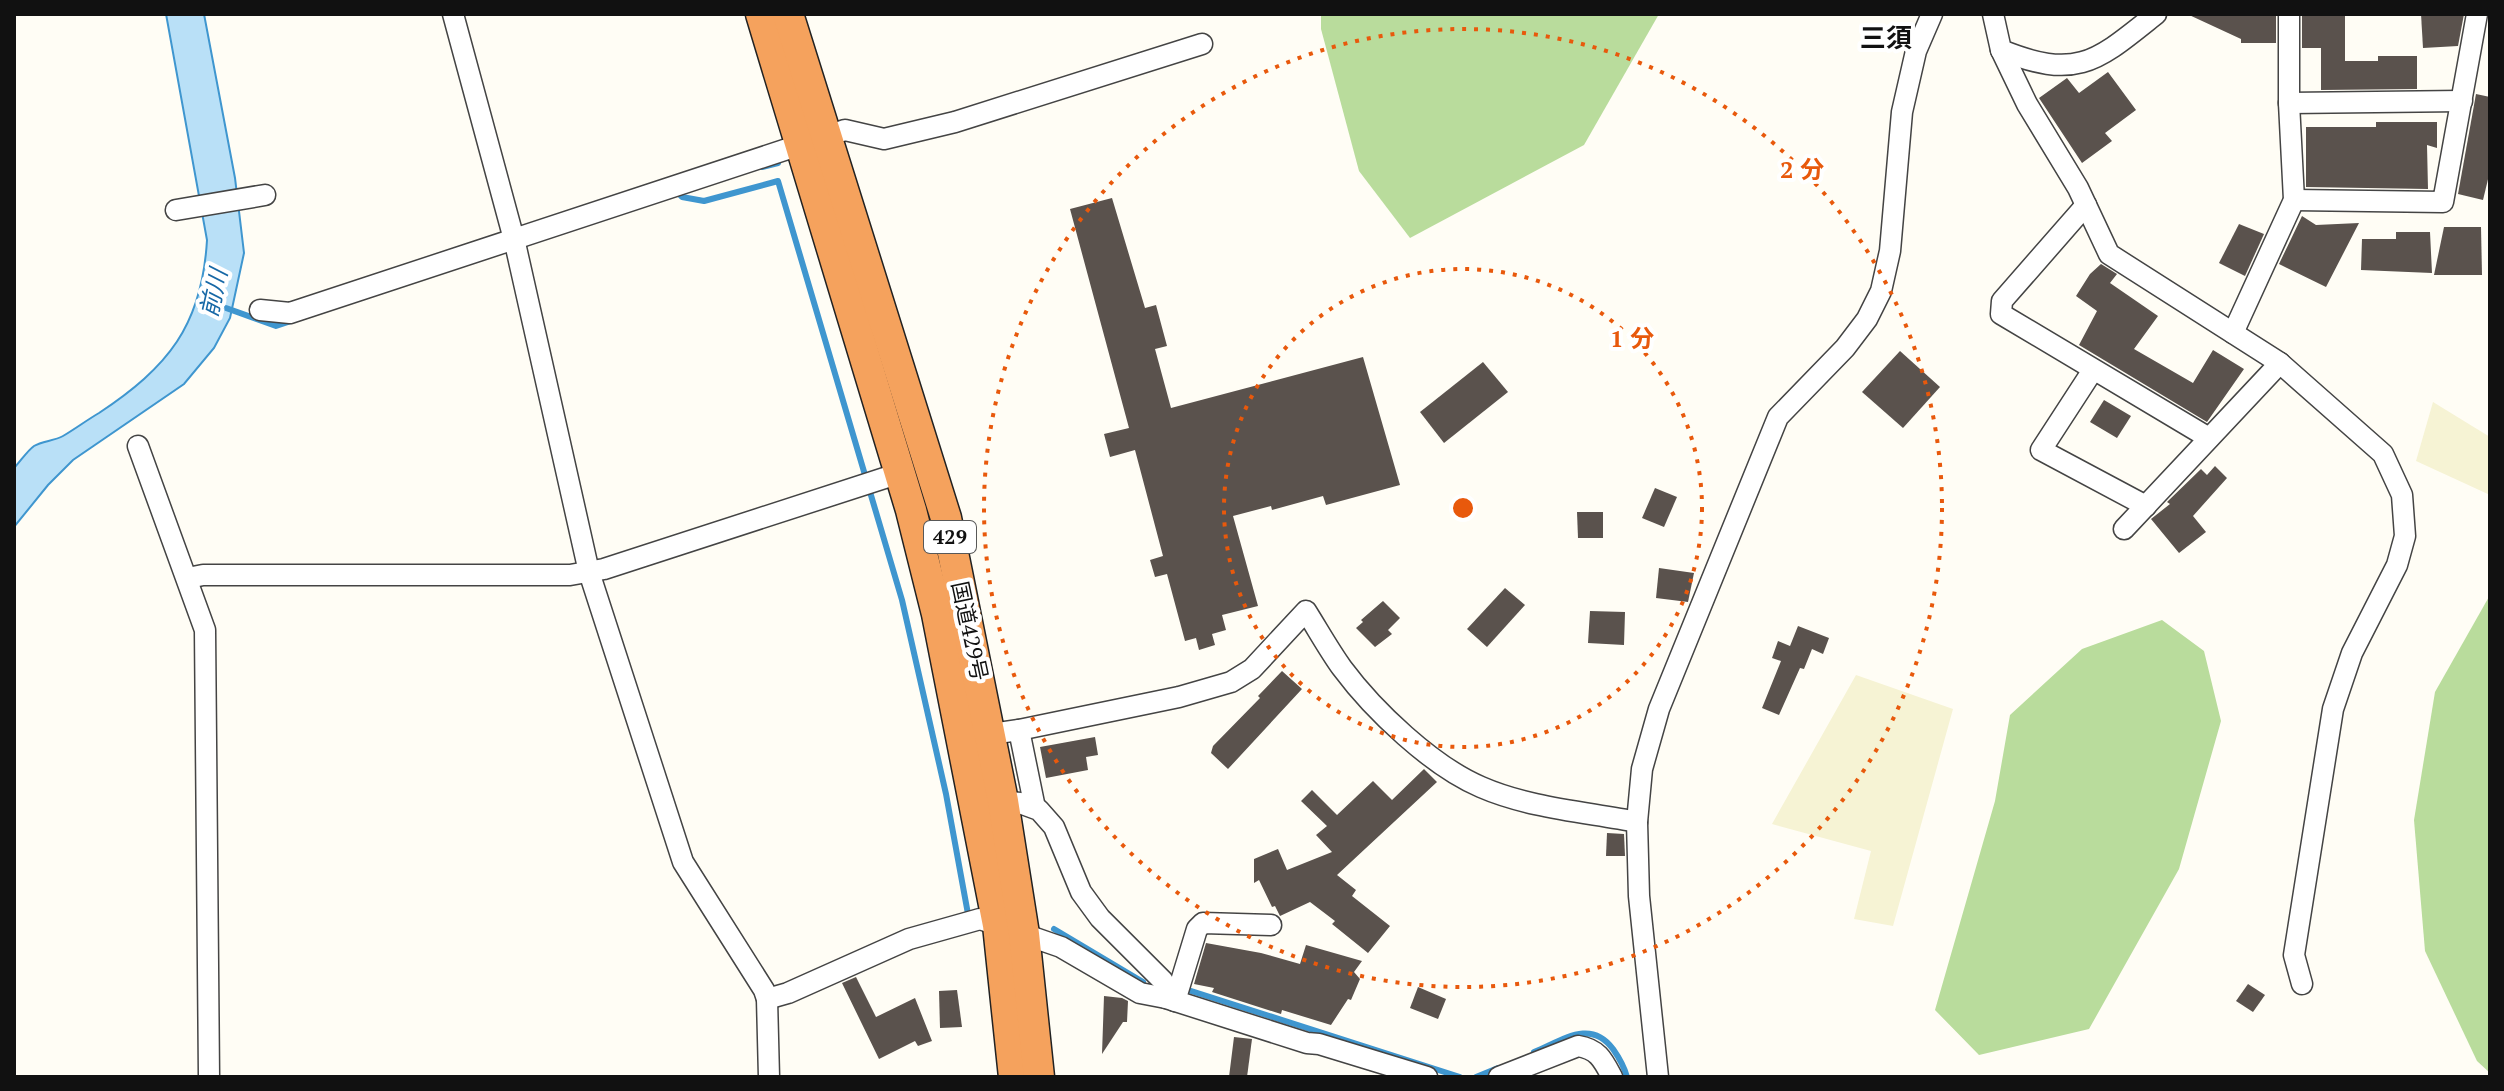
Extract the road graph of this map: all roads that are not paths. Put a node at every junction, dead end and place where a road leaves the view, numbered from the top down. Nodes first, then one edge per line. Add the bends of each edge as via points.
1 (453, 14) edge
2 (761, 14) edge
3 (788, 14) edge
4 (1932, 14) edge
5 (1993, 14) edge
6 (2156, 14) edge
7 (2289, 14) edge
8 (2477, 14) edge
9 (1202, 44) dead end
10 (2001, 50) junction
11 (2462, 101) junction
12 (2289, 103) junction
13 (812, 141) junction
14 (261, 196) dead end
15 (2294, 200) junction
16 (2086, 205) junction
17 (178, 210) dead end
18 (515, 243) junction
19 (260, 310) dead end
20 (2233, 333) junction
21 (2280, 363) junction
22 (2093, 370) junction
23 (2209, 438) junction
24 (138, 446) dead end
25 (879, 480) junction
26 (2146, 506) junction
27 (2124, 529) dead end
28 (589, 572) junction
29 (188, 578) junction
30 (991, 734) junction
31 (973, 798) junction
32 (1003, 801) junction
33 (1035, 808) junction
34 (1637, 822) junction
35 (1271, 925) dead end
36 (1011, 930) junction
37 (2302, 984) dead end
38 (767, 999) junction
39 (1170, 1000) junction
40 (209, 1077) edge
41 (769, 1077) edge
42 (1014, 1077) edge
43 (1039, 1077) edge
44 (1427, 1077) edge
45 (1499, 1077) edge
46 (1612, 1077) edge
47 (1658, 1077) edge

1 - 18 street
2 - 13 highway, 国道429号 / 429
3 - 13 highway, 国道429号 / 429
4 - 34 street via 1916,51 1902,112 1890,251 1881,291 1845,348 1778,417 1659,709 1642,769
5 - 10 street
6 - 10 street via 2106,54 2084,63 2031,62
7 - 12 street
8 - 11 street
9 - 13 street via 955,122 884,139 845,130
10 - 16 street
11 - 12 street
11 - 15 street via 2443,202
12 - 15 street
13 - 18 street
13 - 25 highway, 国道429号 / 429
13 - 30 highway, 国道429号 / 429 via 946,518
14 - 17 street
15 - 20 street
16 - 20 street via 2109,254
16 - 22 street via 2002,301 2001,314
18 - 19 street via 290,313
18 - 28 street
20 - 21 street
21 - 23 street
21 - 37 street via 2383,454 2402,495 2405,536 2333,709 2294,955
22 - 23 street
22 - 26 street via 2041,450
23 - 26 street
24 - 29 street
25 - 28 street
25 - 30 highway, 国道429号 / 429
26 - 27 street
28 - 29 street
28 - 38 street via 683,862
29 - 40 street via 205,630
30 - 31 highway, 国道429号 / 429
30 - 32 highway, 国道429号 / 429
30 - 33 street
30 - 34 street via 1231,682 1252,669 1306,611 1363,694 1446,769 1483,788 1532,803
31 - 32 street
31 - 36 highway, 国道429号 / 429
32 - 33 street
32 - 36 highway, 国道429号 / 429
33 - 39 street via 1054,827 1081,892 1163,981
34 - 47 street via 1639,896
35 - 39 street via 1203,923
36 - 38 street via 980,919 909,939
36 - 39 street via 1061,947 1140,993
36 - 42 highway, 国道429号 / 429
36 - 43 highway, 国道429号 / 429
38 - 41 street
39 - 44 street
45 - 46 street via 1578,1046 1599,1055

